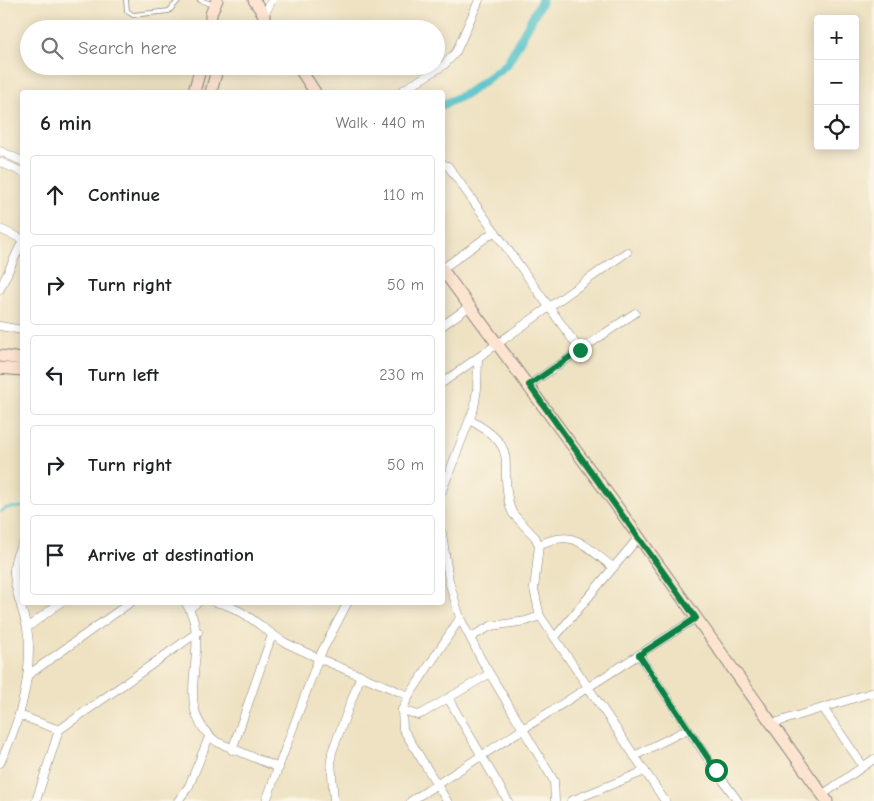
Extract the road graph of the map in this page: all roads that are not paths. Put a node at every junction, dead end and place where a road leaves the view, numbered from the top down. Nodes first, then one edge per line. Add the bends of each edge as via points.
1 (126, 0) edge
2 (179, 0) edge
3 (200, 0) edge
4 (254, 0) edge
5 (272, 0) edge
6 (479, 0) edge
7 (217, 2) edge
8 (210, 20) edge
9 (264, 20) edge
10 (267, 20) edge
11 (445, 64) edge
12 (199, 75) edge
13 (216, 75) edge
14 (303, 75) edge
15 (428, 75) edge
16 (195, 90) edge
17 (212, 90) edge
18 (312, 90) edge
19 (403, 90) edge
20 (0, 152) edge
21 (20, 160) edge
22 (0, 162) edge
23 (445, 165) edge
24 (20, 171) edge
25 (0, 230) edge
26 (495, 231) junction
27 (20, 239) edge
28 (20, 244) edge
29 (627, 252) dead end
30 (445, 268) edge
31 (445, 272) edge
32 (0, 289) edge
33 (470, 306) junction
34 (550, 307) junction
35 (635, 313) dead end
36 (445, 324) edge
37 (0, 326) edge
38 (20, 330) edge
39 (499, 343) junction
40 (580, 350) junction
41 (0, 356) edge
42 (478, 358) junction
43 (20, 360) edge
44 (0, 368) edge
45 (20, 370) edge
46 (445, 381) edge
47 (529, 385) junction
48 (470, 420) junction
49 (445, 483) edge
50 (639, 537) junction
51 (539, 545) junction
52 (20, 548) edge
53 (445, 554) edge
54 (613, 567) junction
55 (57, 605) edge
56 (127, 605) edge
57 (187, 605) edge
58 (224, 605) edge
59 (346, 605) edge
60 (540, 616) junction
61 (460, 618) junction
62 (696, 618) junction
63 (28, 627) junction
64 (198, 632) junction
65 (272, 634) junction
66 (555, 636) junction
67 (471, 637) junction
68 (639, 655) junction
69 (319, 657) junction
70 (489, 674) junction
71 (28, 675) junction
72 (361, 675) junction
73 (588, 688) junction
74 (874, 692) edge
75 (409, 696) junction
76 (448, 698) junction
77 (823, 708) junction
78 (402, 710) junction
79 (19, 715) junction
80 (771, 724) junction
81 (688, 729) junction
82 (59, 730) junction
83 (523, 730) junction
84 (209, 737) junction
85 (232, 750) junction
86 (481, 756) junction
87 (634, 756) junction
88 (874, 759) edge
89 (0, 763) edge
90 (863, 766) junction
91 (279, 768) junction
92 (645, 771) junction
93 (437, 784) junction
94 (824, 798) edge
95 (36, 801) edge
96 (178, 801) edge
97 (266, 801) edge
98 (334, 801) edge
99 (411, 801) edge
100 (447, 801) edge
101 (508, 801) edge
102 (555, 801) edge
103 (571, 801) edge
104 (665, 801) edge
105 (738, 801) edge

1 - 2 lane via 127,11 134,15 169,11
3 - 7 lane
4 - 9 street
5 - 10 street
6 - 11 street via 456,52
7 - 8 street
12 - 16 street
13 - 17 street
14 - 18 street
15 - 19 street
20 - 21 street
22 - 24 street
23 - 26 street
25 - 27 street
26 - 30 street
26 - 34 street
28 - 32 street
29 - 34 street
31 - 33 street
33 - 36 street
33 - 39 street
34 - 39 street
34 - 40 street
35 - 40 street
37 - 38 street
39 - 42 street
39 - 47 street
40 - 47 street
41 - 43 street
42 - 46 street
42 - 48 street via 477,389
44 - 45 street
47 - 50 street
48 - 49 street
48 - 51 street via 493,434 504,448 510,507
50 - 54 street
50 - 62 street
51 - 54 street via 554,538 570,538
51 - 60 street via 534,588
52 - 63 street via 12,558 9,577
53 - 61 street
54 - 66 street
55 - 63 street
56 - 71 street
57 - 64 street
58 - 65 street via 238,609
59 - 69 street
60 - 66 street
60 - 67 street via 491,626
61 - 67 street
61 - 75 street
62 - 68 street
62 - 80 street
63 - 71 street
64 - 82 street
64 - 84 street via 193,712
65 - 69 street
65 - 85 street
66 - 73 street
67 - 70 street
68 - 73 street
68 - 81 street
69 - 72 street
69 - 91 street
70 - 76 street
70 - 83 street
71 - 79 street
72 - 75 street
72 - 98 street via 332,752
73 - 83 street
73 - 87 street
74 - 77 street
75 - 78 street
76 - 78 street via 418,715
76 - 86 street
77 - 80 street
77 - 90 street
78 - 93 street via 403,729
79 - 82 street
79 - 89 street
80 - 94 street
81 - 87 street
81 - 105 street
82 - 95 street
83 - 86 street
83 - 102 street via 554,781
84 - 85 street
84 - 96 street via 189,786
85 - 91 street
86 - 93 street
86 - 101 street
87 - 92 street
88 - 90 street
90 - 94 street
91 - 97 street
92 - 103 street
92 - 104 street
93 - 99 street
93 - 100 street

